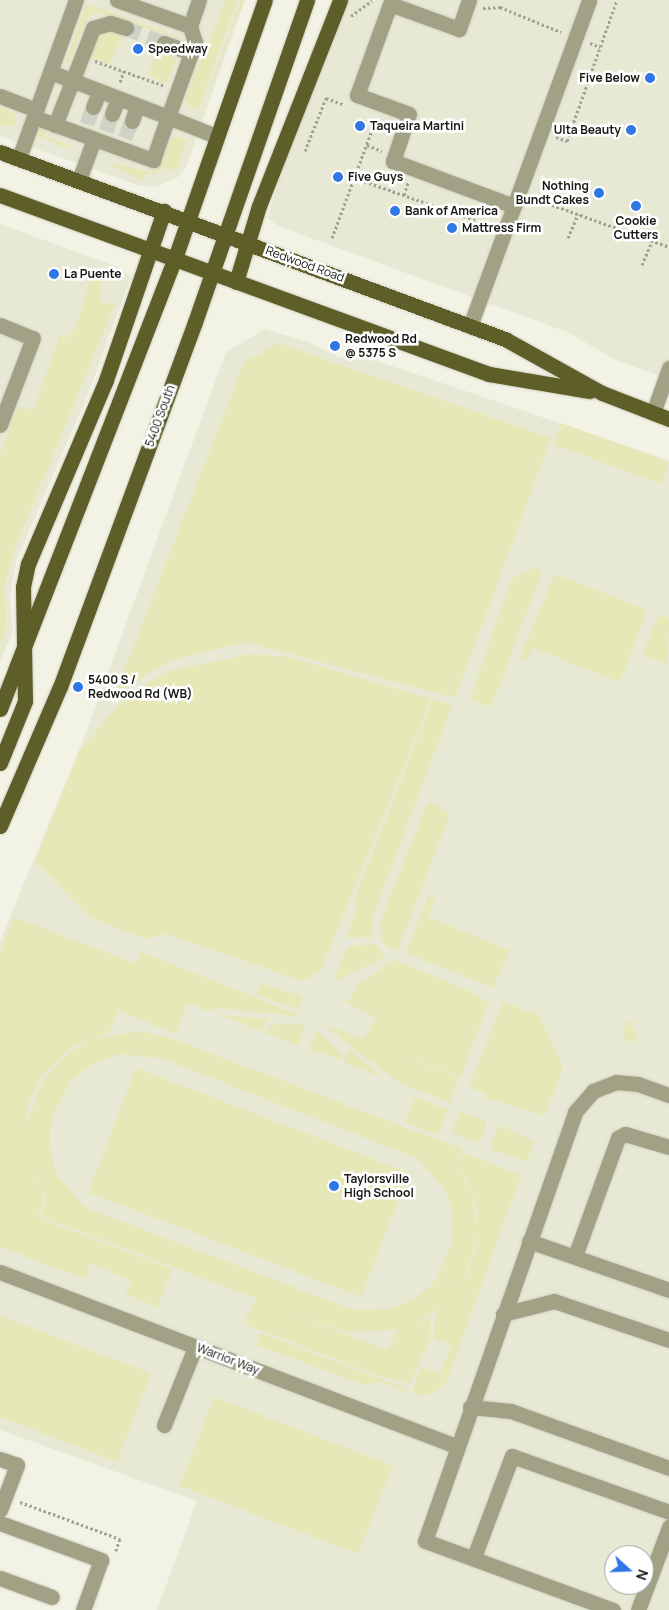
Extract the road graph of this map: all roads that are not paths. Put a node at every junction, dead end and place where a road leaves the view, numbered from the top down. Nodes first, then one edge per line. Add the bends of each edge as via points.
1 (76, 0) edge
2 (117, 0) edge
3 (199, 0) edge
4 (265, 0) edge
5 (307, 0) edge
6 (340, 0) edge
7 (589, 0) edge
8 (381, 2) edge
9 (472, 4) edge
10 (190, 26) junction
11 (126, 28) tunnel mouth
12 (164, 42) tunnel mouth
13 (191, 53) junction
14 (50, 72) junction
15 (72, 80) junction
16 (99, 92) junction
17 (0, 96) edge
18 (118, 99) junction
19 (137, 106) junction
20 (93, 107) tunnel mouth
21 (35, 114) junction
22 (112, 114) tunnel mouth
23 (168, 117) junction
24 (132, 121) tunnel mouth
25 (55, 125) junction
26 (94, 134) junction
27 (216, 136) junction
28 (0, 152) edge
29 (18, 158) junction
30 (78, 180) junction
31 (0, 195) edge
32 (514, 206) junction
33 (164, 211) junction
34 (189, 220) junction
35 (225, 234) junction
36 (248, 242) junction
37 (150, 251) junction
38 (174, 261) junction
39 (211, 274) junction
40 (236, 282) junction
41 (0, 325) edge
42 (470, 326) junction
43 (669, 368) edge
44 (602, 393) junction
45 (653, 413) junction
46 (669, 419) edge
47 (0, 425) edge
48 (25, 646) junction
49 (6, 678) edge
50 (0, 709) edge
51 (0, 763) edge
52 (0, 826) edge
53 (669, 1095) edge
54 (669, 1147) edge
55 (529, 1240) junction
56 (575, 1256) junction
57 (0, 1272) edge
58 (669, 1290) edge
59 (503, 1314) junction
60 (669, 1340) edge
61 (195, 1347) junction
62 (470, 1406) junction
63 (164, 1425) dead end
64 (456, 1446) junction
65 (0, 1459) edge
66 (669, 1468) edge
67 (0, 1510) edge
68 (669, 1512) edge
69 (0, 1524) edge
70 (669, 1527) edge
71 (474, 1557) junction
72 (0, 1578) edge
73 (52, 1598) dead end
74 (82, 1610) edge
75 (613, 1610) edge
76 (638, 1610) edge

1 - 14 street
2 - 10 street
3 - 10 street
4 - 27 main road
5 - 35 main road, 5400 South
6 - 36 main road
7 - 32 street
8 - 9 street via 459,29
8 - 32 street via 357,95 410,114 392,160
10 - 13 street via 195,42
11 - 15 street via 110,23 93,28
12 - 13 street
13 - 23 street
14 - 15 street
14 - 21 street
15 - 16 street
15 - 25 street
16 - 18 street
16 - 20 street
17 - 21 street
18 - 19 street
18 - 22 street
19 - 23 street
19 - 24 street
21 - 25 street
21 - 29 street
23 - 26 street via 153,160 124,143
23 - 27 street
25 - 26 street
26 - 30 street
27 - 34 main road
28 - 29 main road, Redwood Road
29 - 30 main road, Redwood Road
30 - 33 main road, Redwood Road
31 - 37 main road, Redwood Road
32 - 42 street
33 - 34 main road, Redwood Road
33 - 37 main road
34 - 35 main road, Redwood Road
34 - 38 main road
35 - 36 main road, Redwood Road
35 - 39 main road, 5400 South
36 - 40 main road
36 - 42 main road, Redwood Road
37 - 38 main road, Redwood Road
37 - 48 main road via 106,380 28,564 23,587
38 - 39 main road, Redwood Road
38 - 48 main road
39 - 40 main road, Redwood Road
39 - 52 main road, 5400 South via 60,687
40 - 44 main road, Redwood Road via 489,374
41 - 47 street via 33,338
42 - 44 main road, Redwood Road via 505,339
43 - 45 street
44 - 45 main road, Redwood Road
45 - 46 main road, Redwood Road
48 - 49 main road
48 - 51 main road via 25,701
49 - 50 main road
53 - 55 street via 638,1084 616,1082 593,1091 575,1112
54 - 56 street via 625,1134 618,1138
55 - 56 street
55 - 59 street
56 - 58 street
57 - 61 street, Warrior Way
59 - 60 street via 554,1301
59 - 62 street
61 - 63 street
61 - 64 street, Warrior Way
62 - 64 street
62 - 66 street via 512,1411
64 - 71 street via 426,1541
65 - 67 street via 17,1465
68 - 71 street via 512,1456
69 - 74 street via 100,1560
70 - 76 street
71 - 75 street
72 - 73 street

